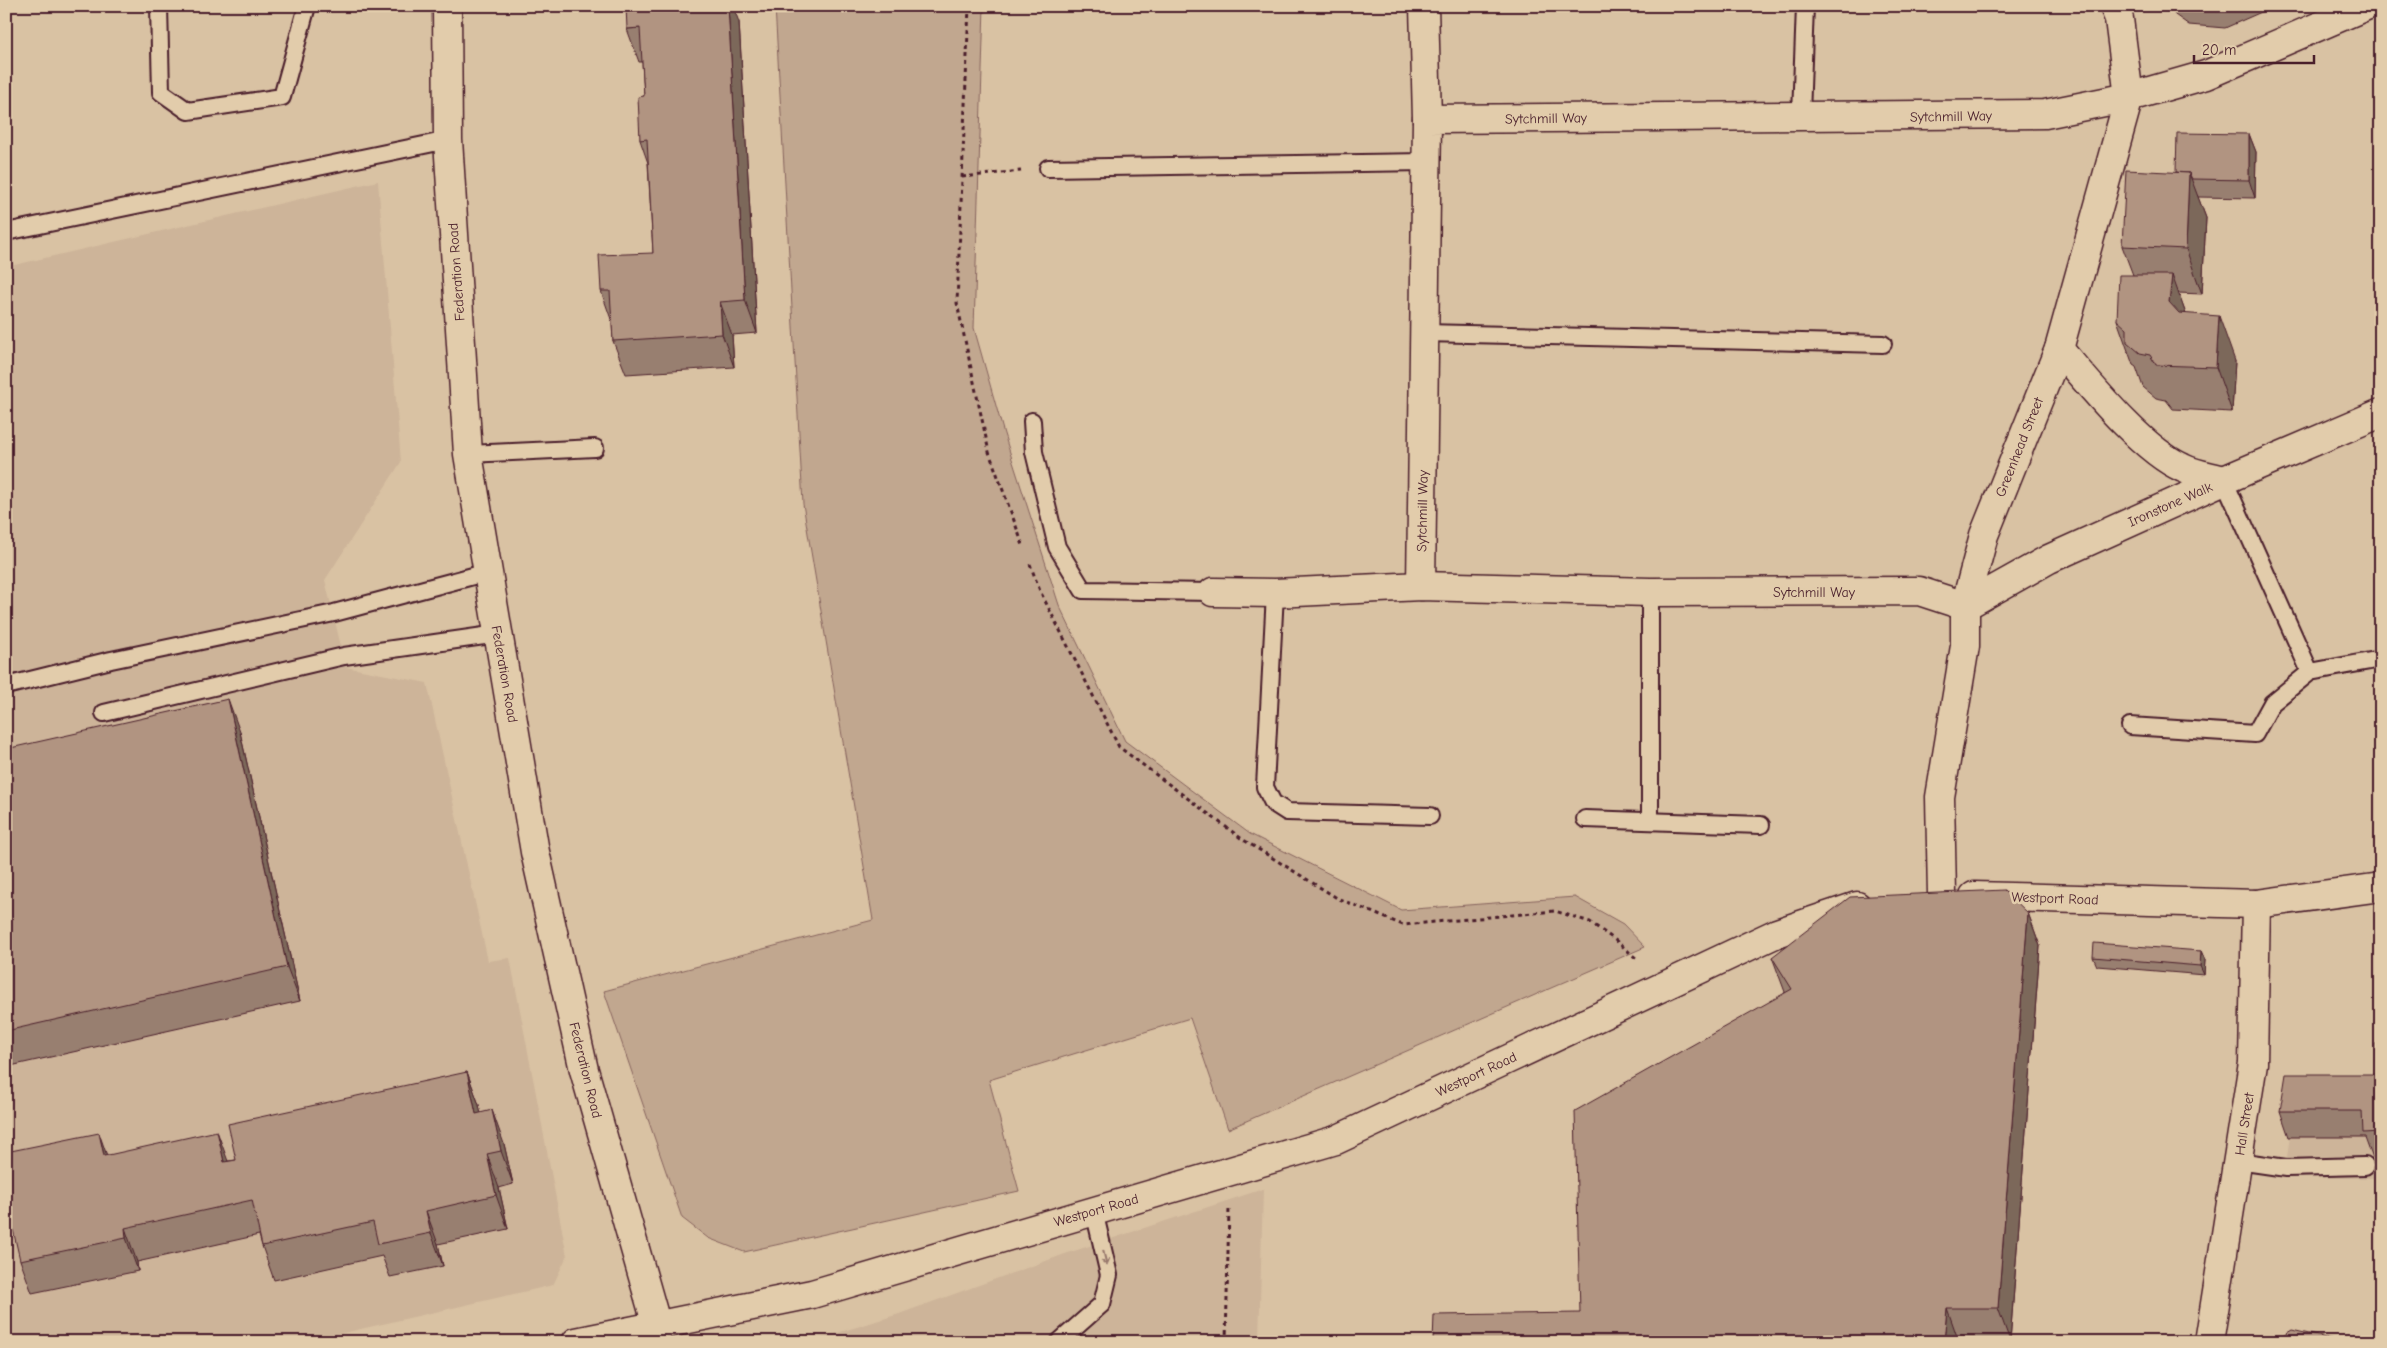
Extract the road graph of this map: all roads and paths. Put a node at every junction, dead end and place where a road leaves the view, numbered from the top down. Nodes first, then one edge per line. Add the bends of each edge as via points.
1 (159, 6) edge
2 (307, 6) edge
3 (447, 6) edge
4 (1424, 6) edge
5 (1805, 6) edge
6 (2114, 6) edge
7 (2366, 6) edge
8 (2129, 98) junction
9 (1801, 116) junction
10 (1427, 119) junction
11 (448, 140) junction
12 (1426, 162) junction
13 (1048, 168) joint
14 (962, 177) dead end
15 (6, 232) edge
16 (1424, 334) junction
17 (1883, 344) dead end
18 (2059, 349) junction
19 (2381, 413) edge
20 (1032, 421) dead end
21 (595, 448) dead end
22 (468, 454) junction
23 (2224, 480) junction
24 (488, 572) junction
25 (1421, 586) junction
26 (1213, 592) joint
27 (1650, 592) junction
28 (1275, 593) junction
29 (1965, 606) junction
30 (498, 634) junction
31 (2381, 659) edge
32 (2310, 672) junction
33 (6, 686) edge
34 (104, 714) dead end
35 (2130, 726) dead end
36 (1430, 816) dead end
37 (1585, 819) dead end
38 (1650, 821) junction
39 (1761, 825) dead end
40 (2381, 888) edge
41 (1942, 895) junction
42 (1915, 899) edge
43 (1878, 903) edge
44 (2256, 904) junction
45 (2238, 1161) junction
46 (2365, 1166) dead end
47 (1230, 1171) junction
48 (1094, 1211) junction
49 (657, 1326) junction
50 (576, 1342) edge
51 (1059, 1342) edge
52 (1226, 1342) edge
53 (2210, 1342) edge

1 - 2 lane via 161,92 188,111 282,97
3 - 11 street, Federation Road
4 - 10 street
5 - 9 lane
6 - 8 street, Greenhead Street via 2119,19
7 - 8 street, Sytchmill Way via 2206,75
8 - 9 street, Sytchmill Way via 2044,114
8 - 18 street, Greenhead Street
9 - 10 street, Sytchmill Way
10 - 12 street, Sytchmill Way
11 - 15 lane
11 - 22 street, Federation Road
12 - 13 lane
12 - 16 street, Sytchmill Way
13 - 14 path
16 - 17 lane
16 - 25 street, Sytchmill Way
18 - 23 street via 2124,421 2156,450 2183,468
18 - 29 street, Greenhead Street via 1984,535
19 - 23 street, Ironstone Walk
20 - 26 lane via 1034,452 1057,547 1083,590
21 - 22 lane
22 - 24 street, Federation Road
23 - 29 street, Ironstone Walk via 2049,559
23 - 32 lane
24 - 30 street, Federation Road
24 - 33 lane via 334,613 111,660
25 - 27 street, Sytchmill Way
25 - 28 street, Sytchmill Way
26 - 28 street, Sytchmill Way
27 - 29 street, Sytchmill Way via 1919,591
27 - 38 lane
28 - 36 lane via 1265,787 1273,803 1287,812
29 - 41 street, Greenhead Street via 1965,646 1940,797
30 - 34 lane via 344,656
30 - 49 street, Federation Road via 535,852 584,1070
31 - 32 lane
32 - 35 lane via 2272,704 2255,734
37 - 38 lane
38 - 39 lane
40 - 44 street, Westport Road
41 - 42 street, Westport Road
41 - 44 street, Westport Road
43 - 47 street, Westport Road via 1860,905 1777,933 1336,1140
44 - 45 street, Hall Street via 2253,1063
45 - 46 lane via 2286,1168
45 - 53 street, Hall Street
47 - 48 street, Westport Road
47 - 52 path
48 - 49 street, Westport Road via 812,1294
48 -> 51 lane via 1109,1275 1102,1304
49 - 50 street, Westport Road

